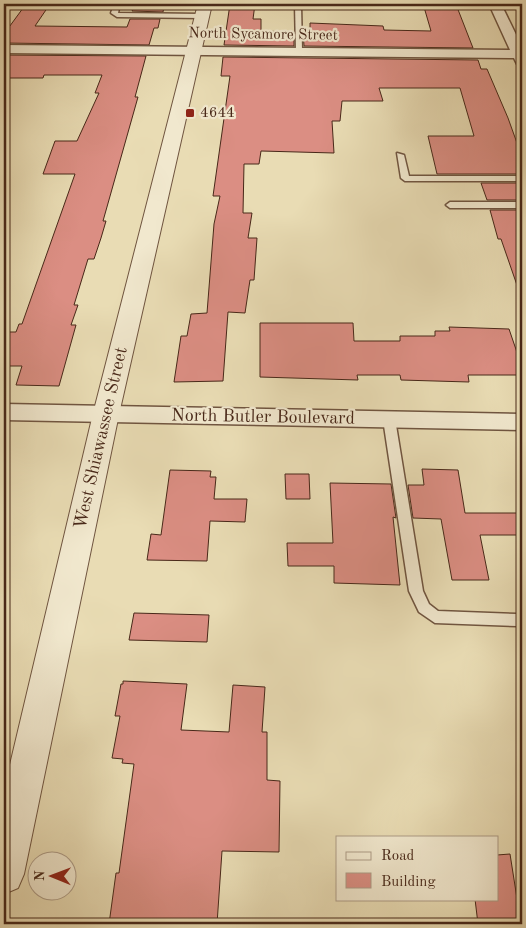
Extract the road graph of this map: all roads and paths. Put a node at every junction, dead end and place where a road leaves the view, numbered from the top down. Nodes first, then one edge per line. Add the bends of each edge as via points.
1 (117, 4) edge
2 (298, 4) edge
3 (495, 4) edge
4 (203, 10) edge
5 (4, 49) edge
6 (194, 50) junction
7 (299, 52) junction
8 (521, 56) edge
9 (400, 155) dead end
10 (522, 179) edge
11 (450, 205) dead end
12 (522, 205) edge
13 (4, 412) edge
14 (106, 414) junction
15 (389, 419) junction
16 (522, 422) edge
17 (517, 620) dead end
18 (4, 874) edge

1 - 4 lane via 114,13 117,15
2 - 7 lane
3 - 8 street
4 - 6 street, West Shiawassee Street
5 - 6 street, North Sycamore Street
6 - 7 street, North Sycamore Street
6 - 14 street, West Shiawassee Street
7 - 8 street, North Sycamore Street
9 - 10 lane via 405,178
11 - 12 lane
13 - 14 street, North Butler Boulevard
14 - 15 street, North Butler Boulevard
14 - 18 street, West Shiawassee Street
15 - 16 street, North Butler Boulevard
15 - 17 lane via 416,591 424,608 436,617

